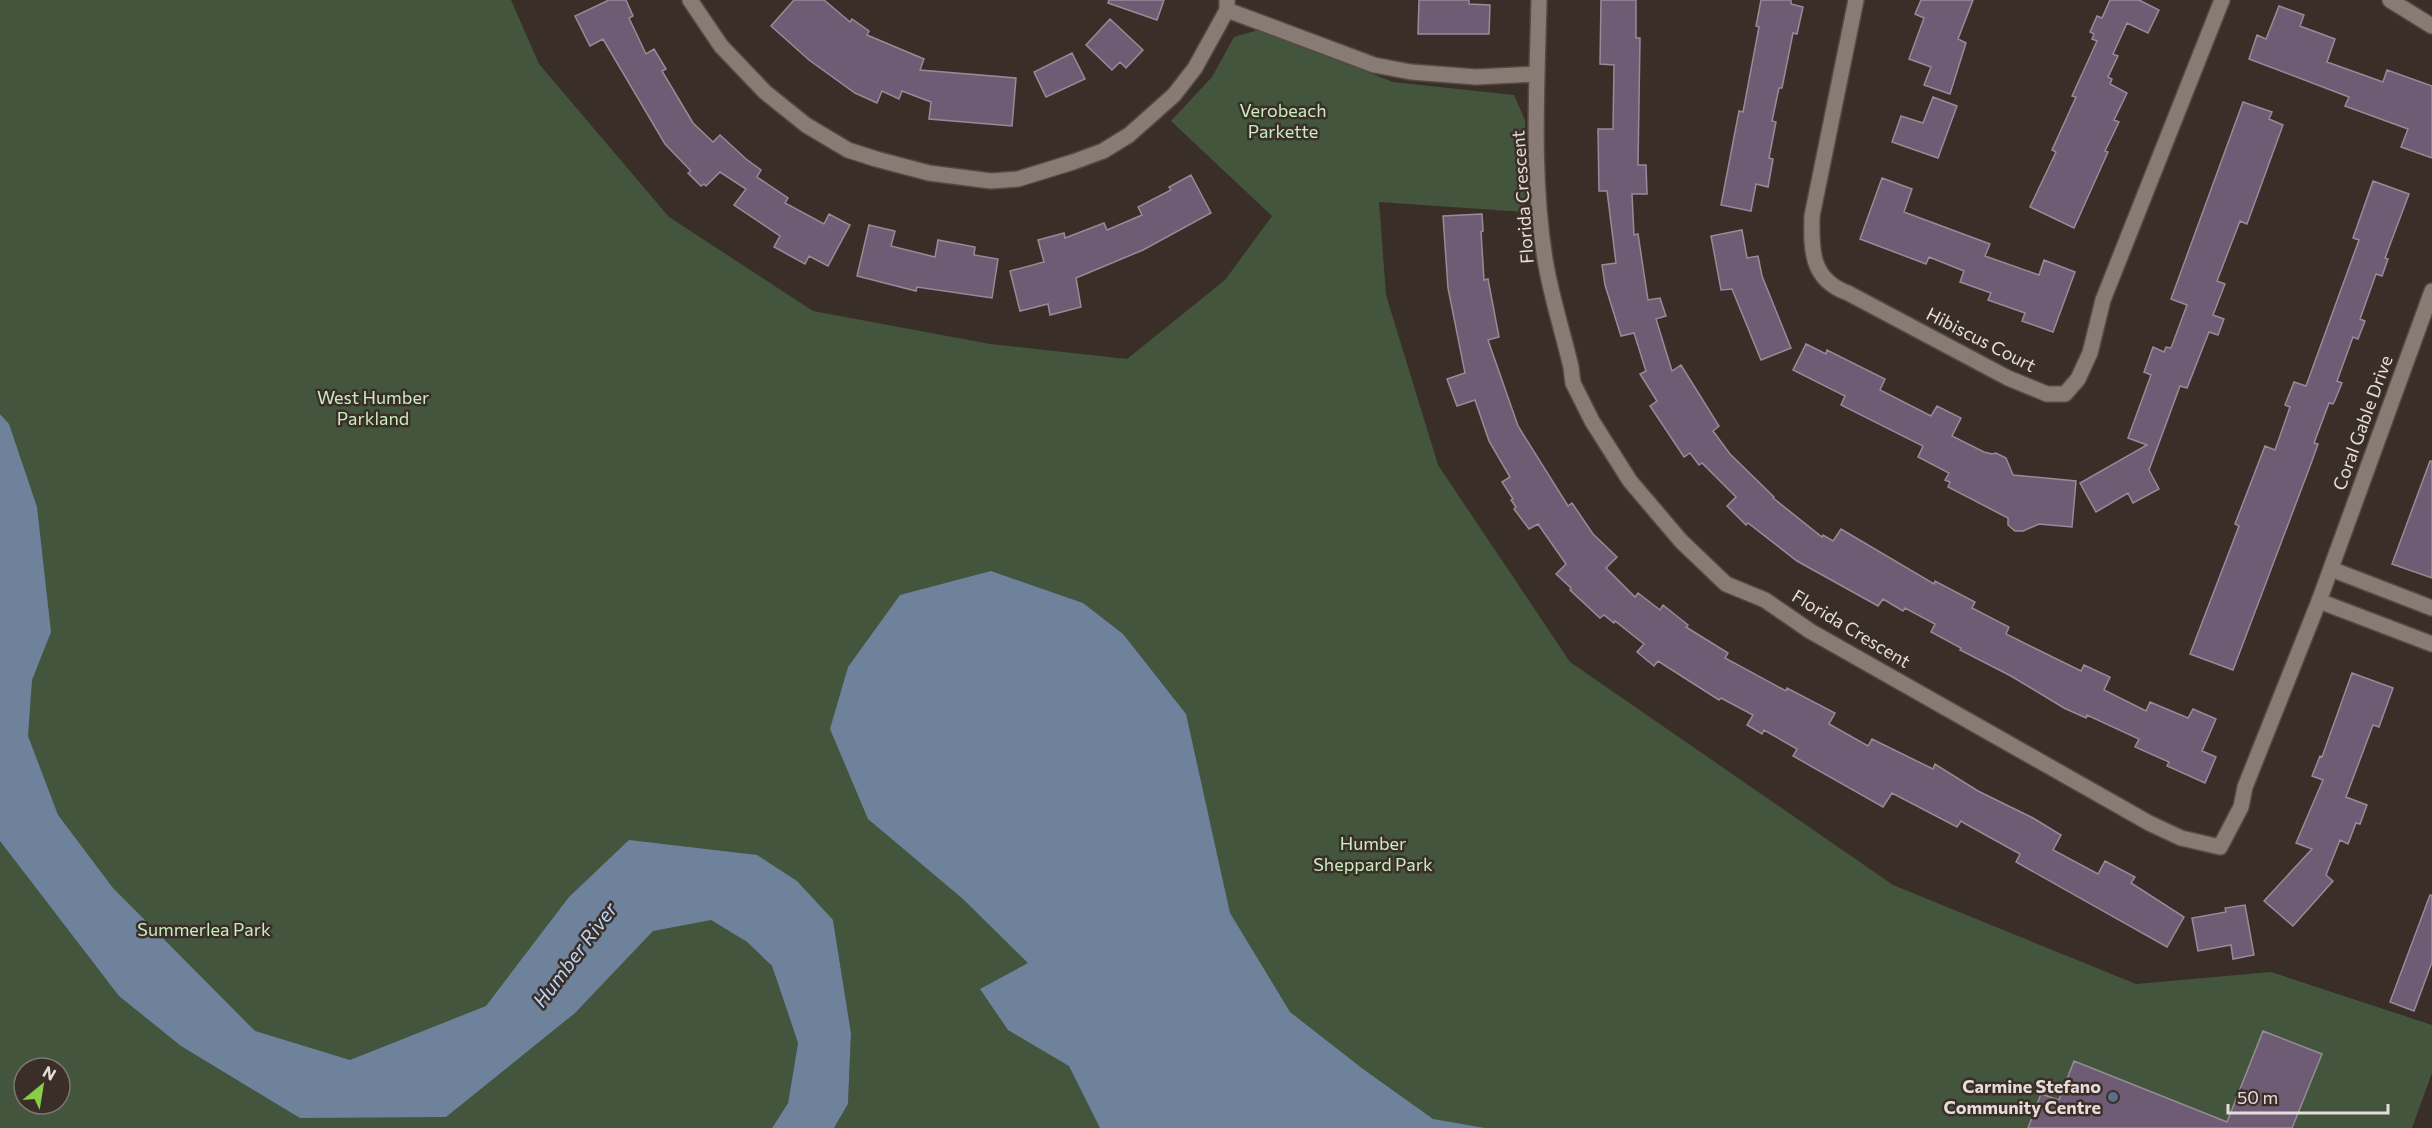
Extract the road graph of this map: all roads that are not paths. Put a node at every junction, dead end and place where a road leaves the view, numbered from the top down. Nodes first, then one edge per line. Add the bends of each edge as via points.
1 (690, 0) edge
2 (1539, 0) edge
3 (1856, 0) edge
4 (2222, 0) edge
5 (2390, 0) edge
6 (1227, 5) edge
7 (2432, 26) edge
8 (1537, 74) junction
9 (2432, 291) edge
10 (2331, 569) junction
11 (2319, 600) junction
12 (2432, 608) edge
13 (2432, 644) edge

1 - 6 street via 721,46 765,92 806,125 848,150 876,159 929,173 991,181 1018,179 1073,162 1104,151 1129,135 1174,95 1195,68
2 - 8 street
3 - 4 street, Hibiscus Court via 1812,216 1811,249 1820,273 1833,288 2047,394 2065,394 2078,379 2090,352 2103,300
5 - 7 street
6 - 8 street via 1374,65 1476,77
8 - 11 street, Florida Crescent via 1538,185 1546,266 1573,383 1630,481 1681,541 1726,584 1765,600 1810,631 2149,823 2181,838 2220,847 2241,807 2245,787
9 - 10 street, Coral Gable Drive
10 - 11 street, Coral Gable Drive
10 - 12 street
11 - 13 street

